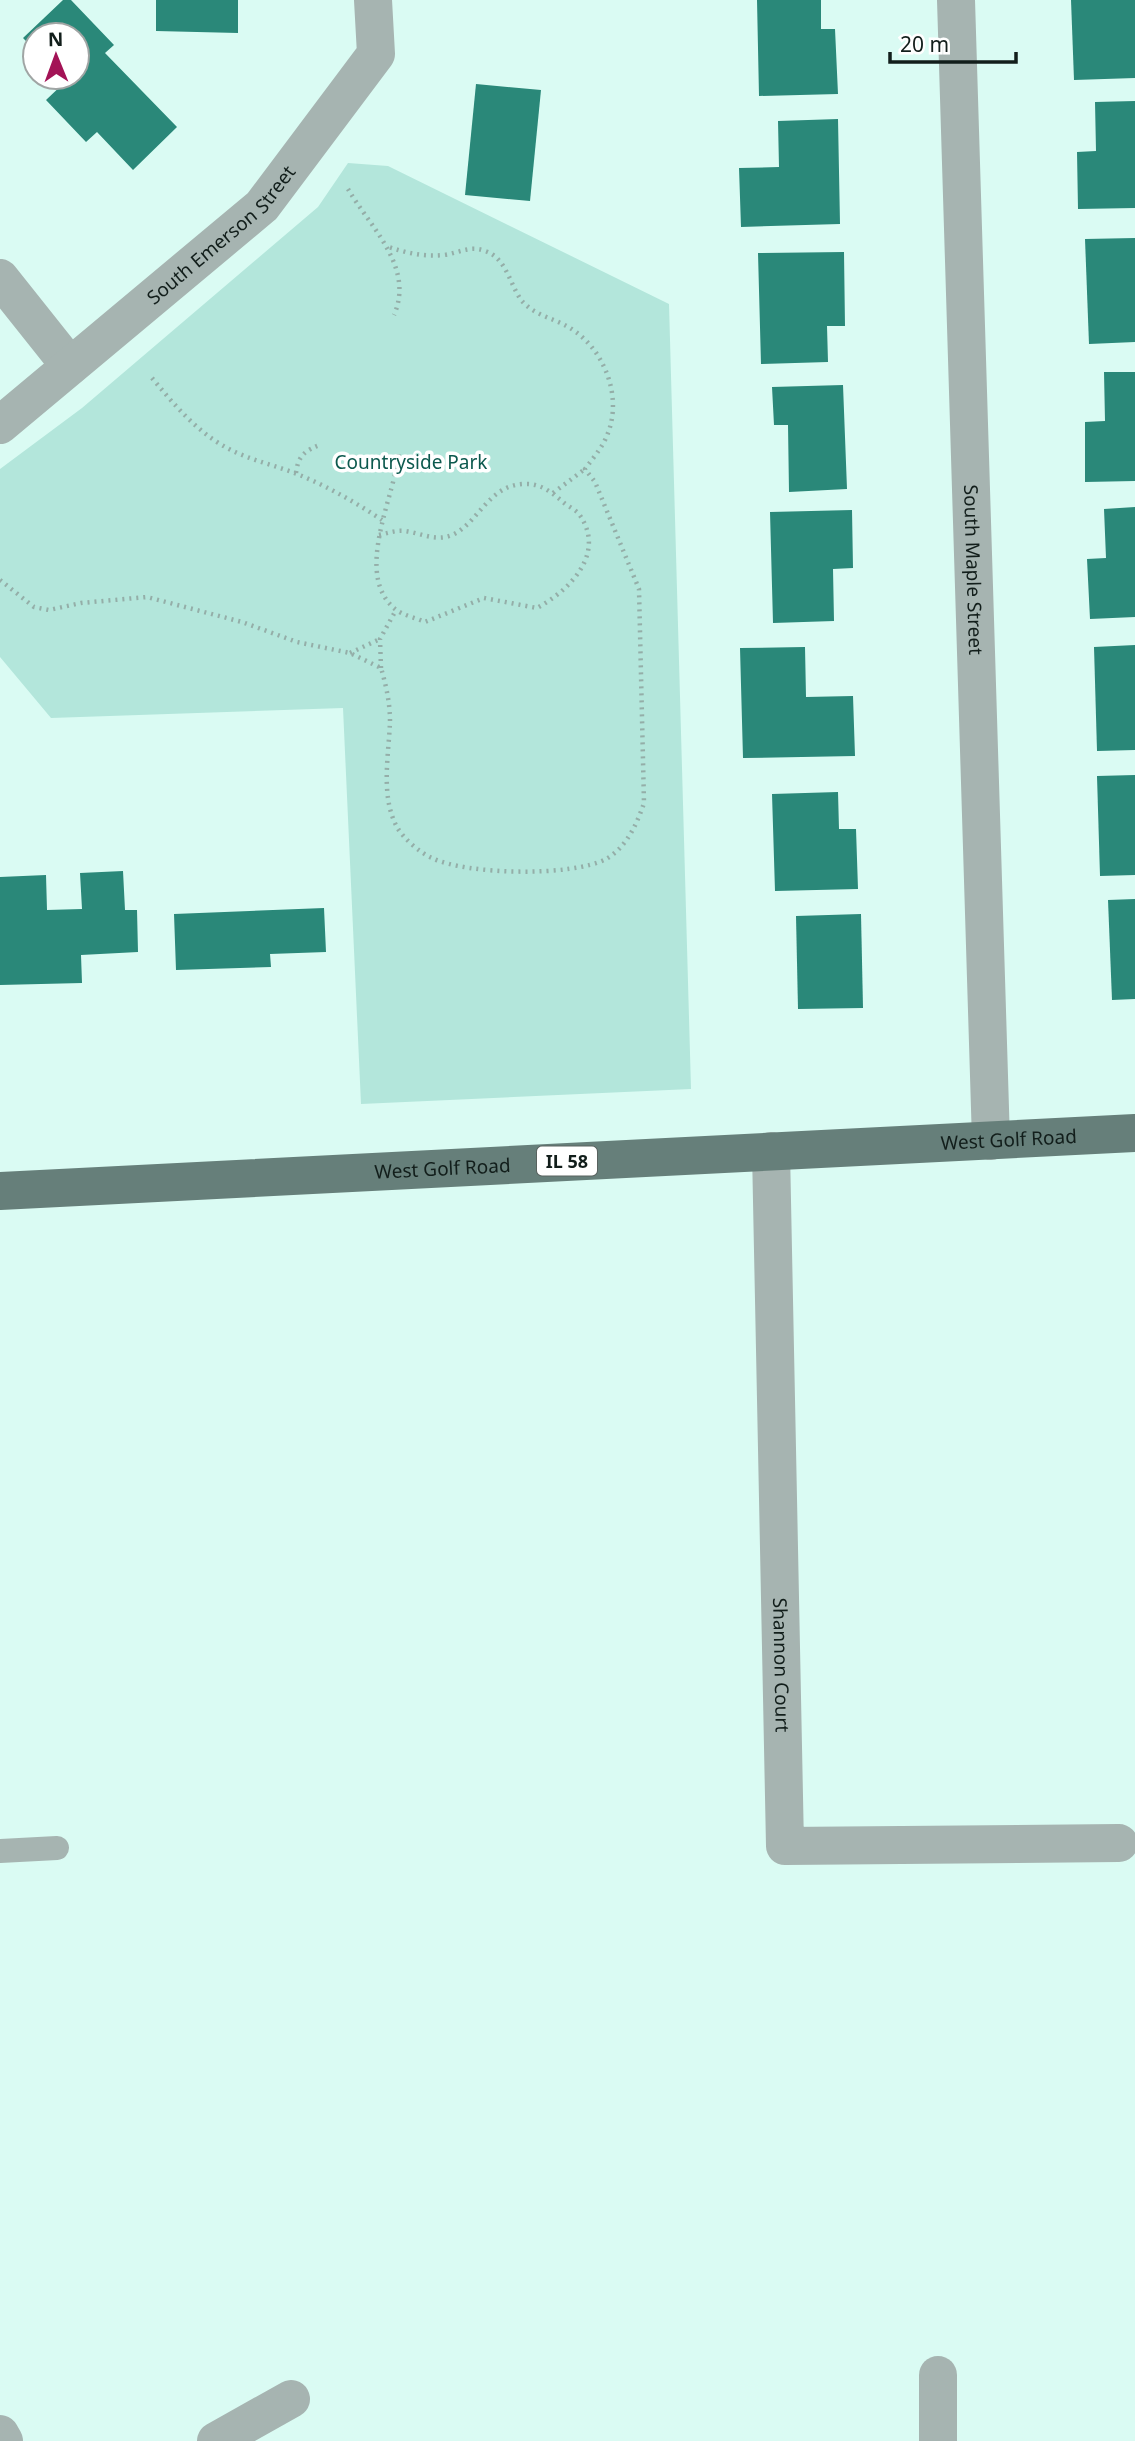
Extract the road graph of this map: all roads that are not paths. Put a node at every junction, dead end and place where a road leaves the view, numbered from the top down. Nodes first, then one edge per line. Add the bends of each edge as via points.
1 (373, 0) edge
2 (956, 0) edge
3 (0, 278) edge
4 (70, 366) junction
5 (0, 425) edge
6 (1135, 1133) edge
7 (991, 1141) junction
8 (771, 1151) junction
9 (0, 1191) edge
10 (1119, 1843) dead end
11 (57, 1848) dead end
12 (0, 1851) edge
13 (938, 2375) dead end
14 (291, 2399) dead end
15 (0, 2434) edge
16 (4, 2441) edge
17 (216, 2441) edge
18 (938, 2441) edge

1 - 4 street, South Emerson Street via 376,54 262,206
2 - 7 street, South Maple Street
3 - 4 street
4 - 5 street, South Emerson Street
6 - 7 main road, West Golf Road / IL 58
7 - 8 main road, West Golf Road / IL 58
8 - 9 main road, West Golf Road / IL 58
8 - 10 street, Shannon Court via 785,1846
11 - 12 lane
13 - 18 street
14 - 17 street
15 - 16 street

